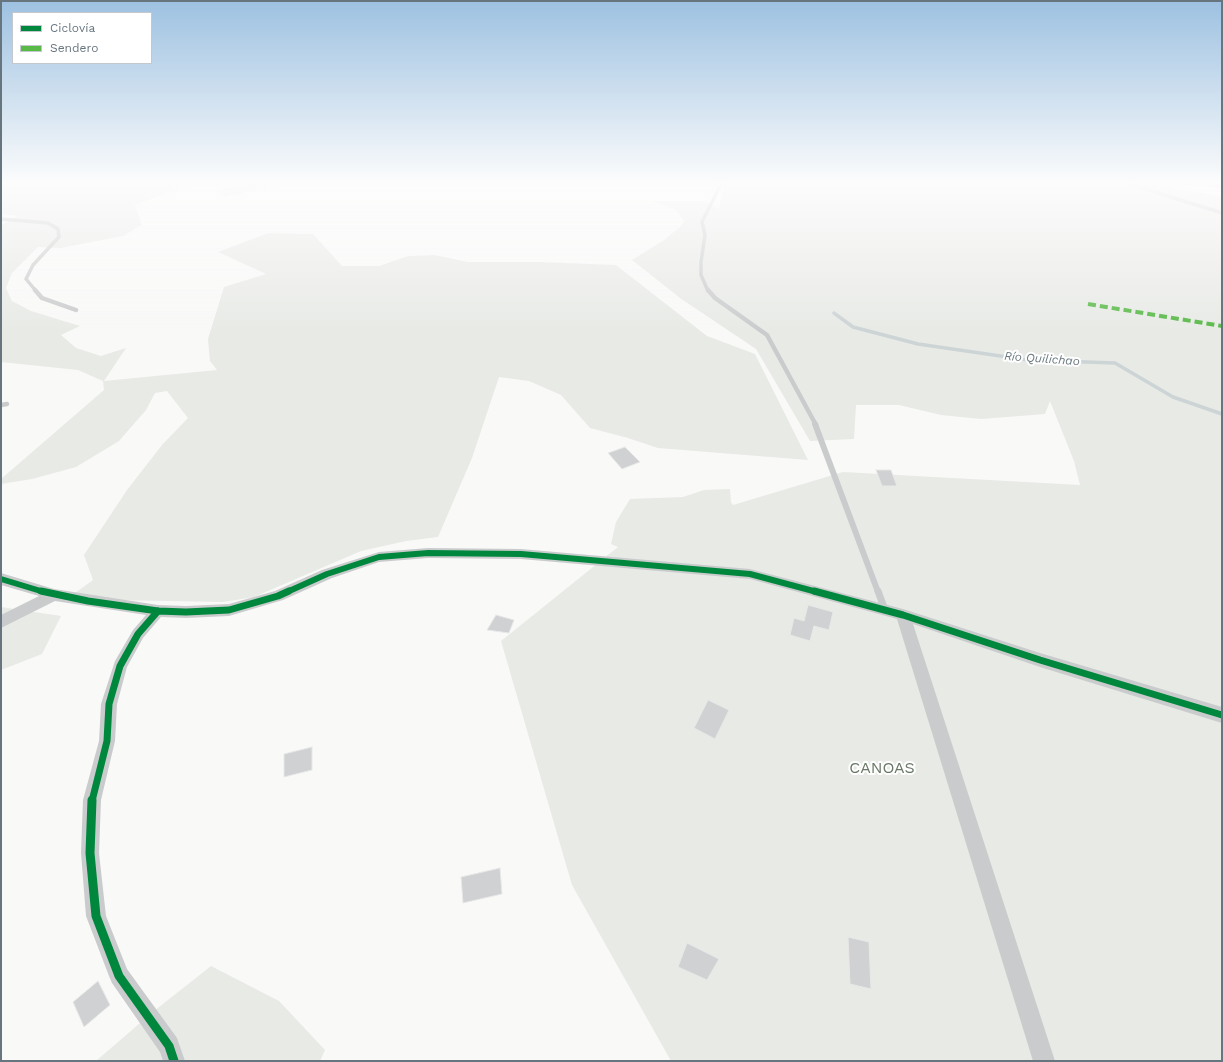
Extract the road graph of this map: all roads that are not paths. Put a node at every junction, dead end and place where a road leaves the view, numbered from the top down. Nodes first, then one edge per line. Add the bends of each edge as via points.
1 (59, 234) edge
2 (705, 234) edge
3 (76, 310) dead end
4 (7, 404) dead end
5 (1, 405) edge
6 (1, 579) edge
7 (54, 595) junction
8 (884, 610) junction
9 (158, 611) junction
10 (903, 615) junction
11 (1, 622) edge
12 (1222, 715) edge
13 (174, 1061) edge
14 (1044, 1061) edge

1 - 3 lane via 59,237 33,265 26,279 42,298
2 - 8 lane via 701,262 703,282 715,298 767,335 773,344 817,428
4 - 5 lane
6 - 7 street
7 - 9 street
7 - 11 street
8 - 9 street via 750,574 521,554 428,553 379,557 327,574 278,596 229,610
8 - 10 street
9 - 13 street via 138,634 120,666 113,689 109,704 107,741 92,800 90,853 96,916 119,976 169,1046
10 - 12 street
10 - 14 street

